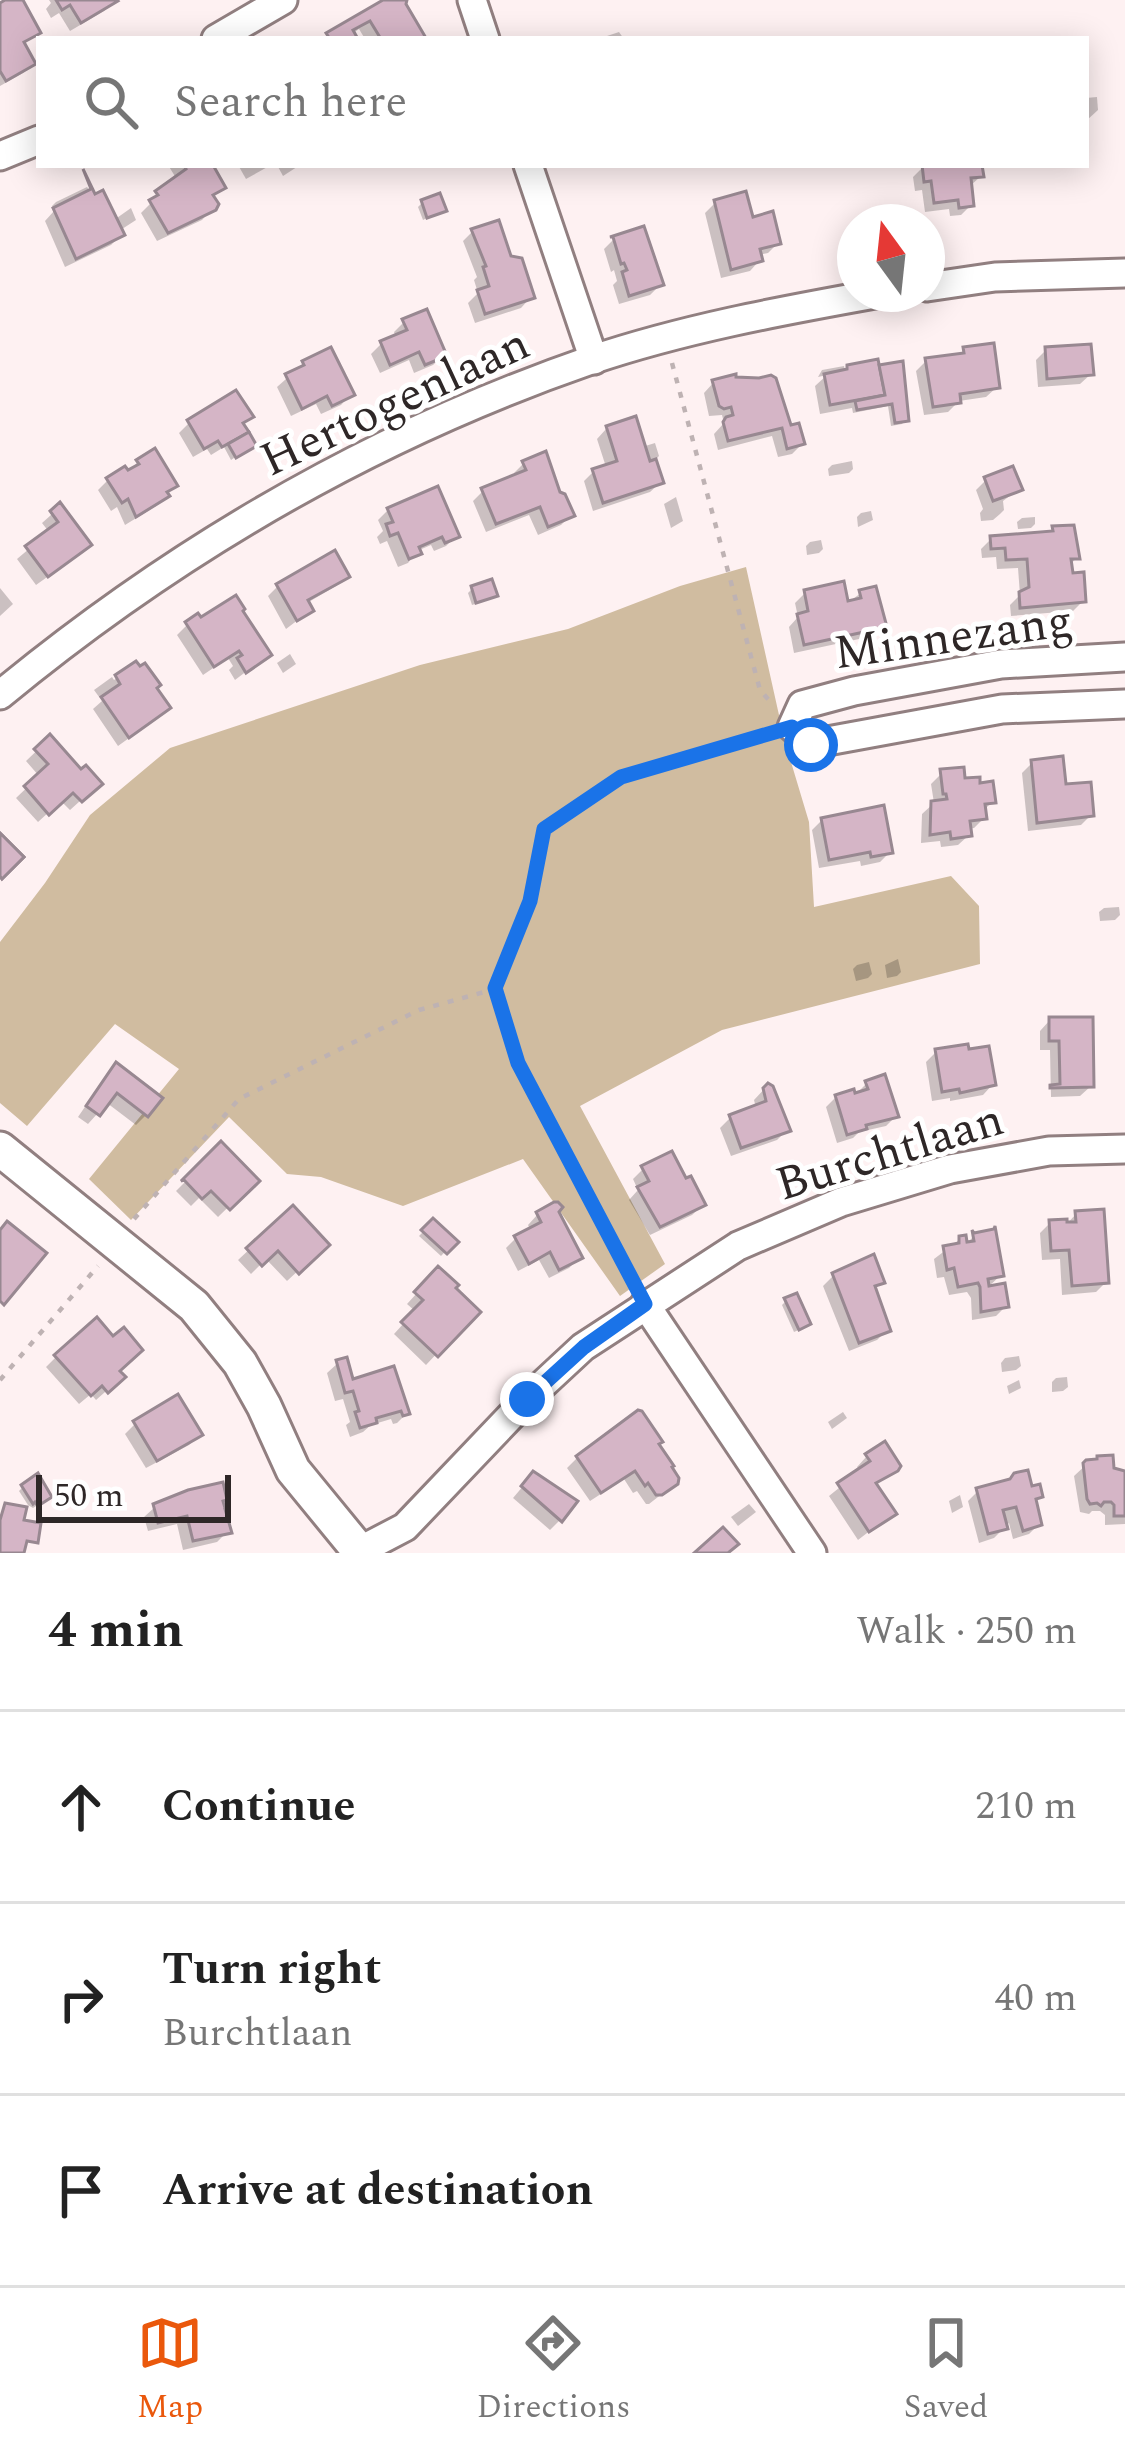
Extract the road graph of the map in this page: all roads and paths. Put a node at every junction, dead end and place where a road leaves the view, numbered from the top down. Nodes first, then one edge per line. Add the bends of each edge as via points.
1 (283, 0) edge
2 (472, 0) edge
3 (221, 36) edge
4 (484, 36) edge
5 (36, 141) edge
6 (0, 156) edge
7 (529, 168) edge
8 (1125, 273) edge
9 (945, 285) edge
10 (837, 301) edge
11 (666, 340) junction
12 (594, 360) junction
13 (1125, 657) edge
14 (0, 695) edge
15 (1125, 704) edge
16 (792, 727) junction
17 (495, 988) junction
18 (0, 1149) edge
19 (1125, 1149) edge
20 (117, 1245) junction
21 (645, 1304) junction
22 (0, 1380) edge
23 (361, 1552) edge
24 (812, 1553) edge

1 - 3 street
2 - 4 street
5 - 6 street
7 - 12 street
8 - 9 street
10 - 11 street, Hertogenlaan
11 - 12 street, Hertogenlaan
11 - 16 path via 760,690
12 - 14 street, Hertogenlaan via 436,422 259,511 108,609
13 - 16 street, Minnezang via 1001,664 854,691 802,705
15 - 16 street, Minnezang via 1002,709 811,745
16 - 17 path via 621,777 544,829 530,901
17 - 20 path via 419,1010 239,1099
17 - 21 path via 518,1063
18 - 20 street
19 - 21 street, Burchtlaan via 1048,1151 950,1169 841,1202 738,1246
20 - 22 path
20 - 23 street via 194,1306 240,1363 293,1470
21 - 23 street, Burchtlaan via 527,1399 405,1526
21 - 24 street

